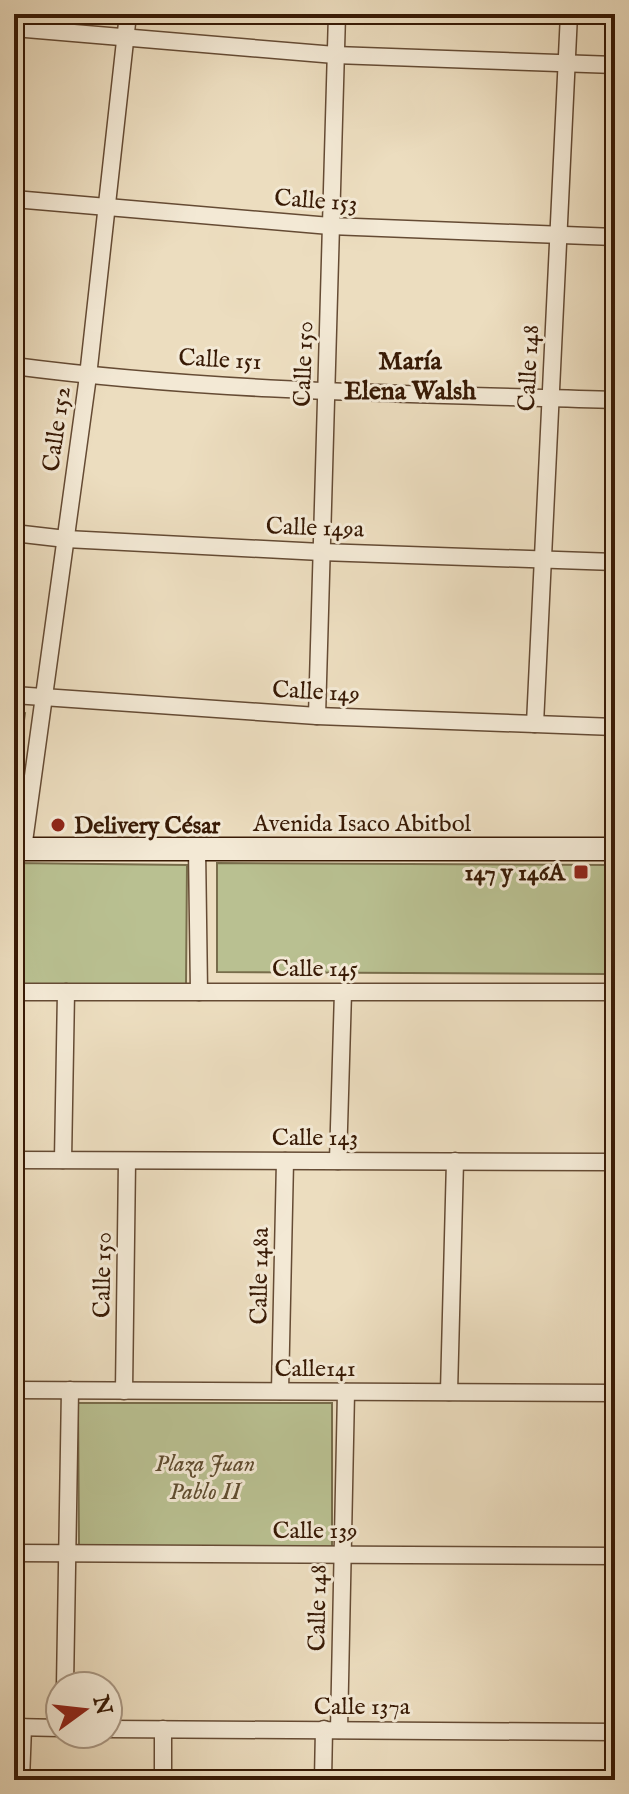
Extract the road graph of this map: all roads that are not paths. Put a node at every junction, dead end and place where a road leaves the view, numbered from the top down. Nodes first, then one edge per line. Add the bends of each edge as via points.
1 (128, 14) edge
2 (337, 14) edge
3 (569, 14) edge
4 (14, 28) edge
5 (125, 39) junction
6 (335, 55) junction
7 (567, 63) junction
8 (615, 65) edge
9 (14, 199) edge
10 (106, 208) junction
11 (330, 226) junction
12 (559, 236) junction
13 (615, 237) edge
14 (14, 366) edge
15 (88, 376) junction
16 (326, 390) junction
17 (551, 398) junction
18 (615, 400) edge
19 (14, 533) edge
20 (66, 539) junction
21 (321, 552) junction
22 (543, 560) junction
23 (615, 562) edge
24 (14, 695) edge
25 (44, 698) junction
26 (317, 716) junction
27 (535, 724) junction
28 (615, 727) edge
29 (19, 849) edge
30 (197, 849) junction
31 (615, 849) edge
32 (14, 992) edge
33 (66, 992) junction
34 (199, 992) junction
35 (343, 992) junction
36 (615, 992) edge
37 (14, 1160) edge
38 (63, 1160) junction
39 (127, 1161) junction
40 (285, 1161) junction
41 (338, 1161) junction
42 (455, 1161) junction
43 (615, 1162) edge
44 (14, 1390) edge
45 (70, 1390) junction
46 (124, 1391) junction
47 (280, 1391) junction
48 (346, 1392) junction
49 (449, 1392) junction
50 (615, 1393) edge
51 (14, 1553) edge
52 (67, 1553) junction
53 (343, 1554) junction
54 (615, 1556) edge
55 (65, 1670) edge
56 (18, 1727) edge
57 (44, 1728) edge
58 (124, 1729) edge
59 (163, 1729) junction
60 (331, 1730) junction
61 (615, 1732) edge
62 (21, 1780) edge
63 (163, 1780) edge
64 (323, 1780) edge

1 - 5 street, Calle 152
2 - 6 street, Calle 150
3 - 7 street, Calle 148
4 - 5 street
5 - 6 street
5 - 10 street, Calle 152
6 - 7 street
6 - 11 street, Calle 150
7 - 8 street
7 - 12 street, Calle 148
9 - 10 street, Calle 153
10 - 11 street, Calle 153
10 - 15 street, Calle 152
11 - 12 street, Calle 153
11 - 16 street, Calle 150
12 - 13 street, Calle 153
12 - 17 street, Calle 148
14 - 15 street, Calle 151
15 - 16 street, Calle 151
15 - 20 street, Calle 152
16 - 17 street, Calle 151
16 - 21 street, Calle 150
17 - 18 street, Calle 151
17 - 22 street, Calle 148
19 - 20 street, Calle 149a
20 - 21 street, Calle 149a
20 - 25 street, Calle 152
21 - 22 street, Calle 149a
21 - 26 street, Calle 150
22 - 23 street, Calle 149a
22 - 27 street, Calle 148
24 - 25 street, Calle 149
25 - 26 street, Calle 149
25 - 29 street, Calle 152
26 - 27 street, Calle 149
27 - 28 street, Calle 149
29 - 30 main road, Avenida Isaco Abitbol
30 - 31 main road, Avenida Isaco Abitbol
30 - 34 street
32 - 33 street, Calle 145
33 - 34 street, Calle 145
33 - 38 street
34 - 35 street, Calle 145
35 - 36 street, Calle 145
35 - 41 street
37 - 38 street, Calle 143
38 - 39 street, Calle 143
39 - 40 street, Calle 143
39 - 46 street, Calle 150
40 - 41 street, Calle 143
40 - 47 street, Calle 148a
41 - 42 street, Calle 143
42 - 43 street, Calle 143
42 - 49 street
44 - 45 street, Calle141
45 - 46 street, Calle141
45 - 52 street
46 - 47 street, Calle141
47 - 48 street, Calle141
48 - 49 street, Calle141
48 - 53 street, Calle 148
49 - 50 street, Calle141
51 - 52 street, Calle 139
52 - 53 street, Calle 139
52 - 55 street
53 - 54 street, Calle 139
53 - 60 street, Calle 148
56 - 57 street
56 - 62 street
58 - 59 street, Calle 137a
59 - 60 street, Calle 137a
59 - 63 street
60 - 61 street, Calle 137a
60 - 64 street, Calle 148

